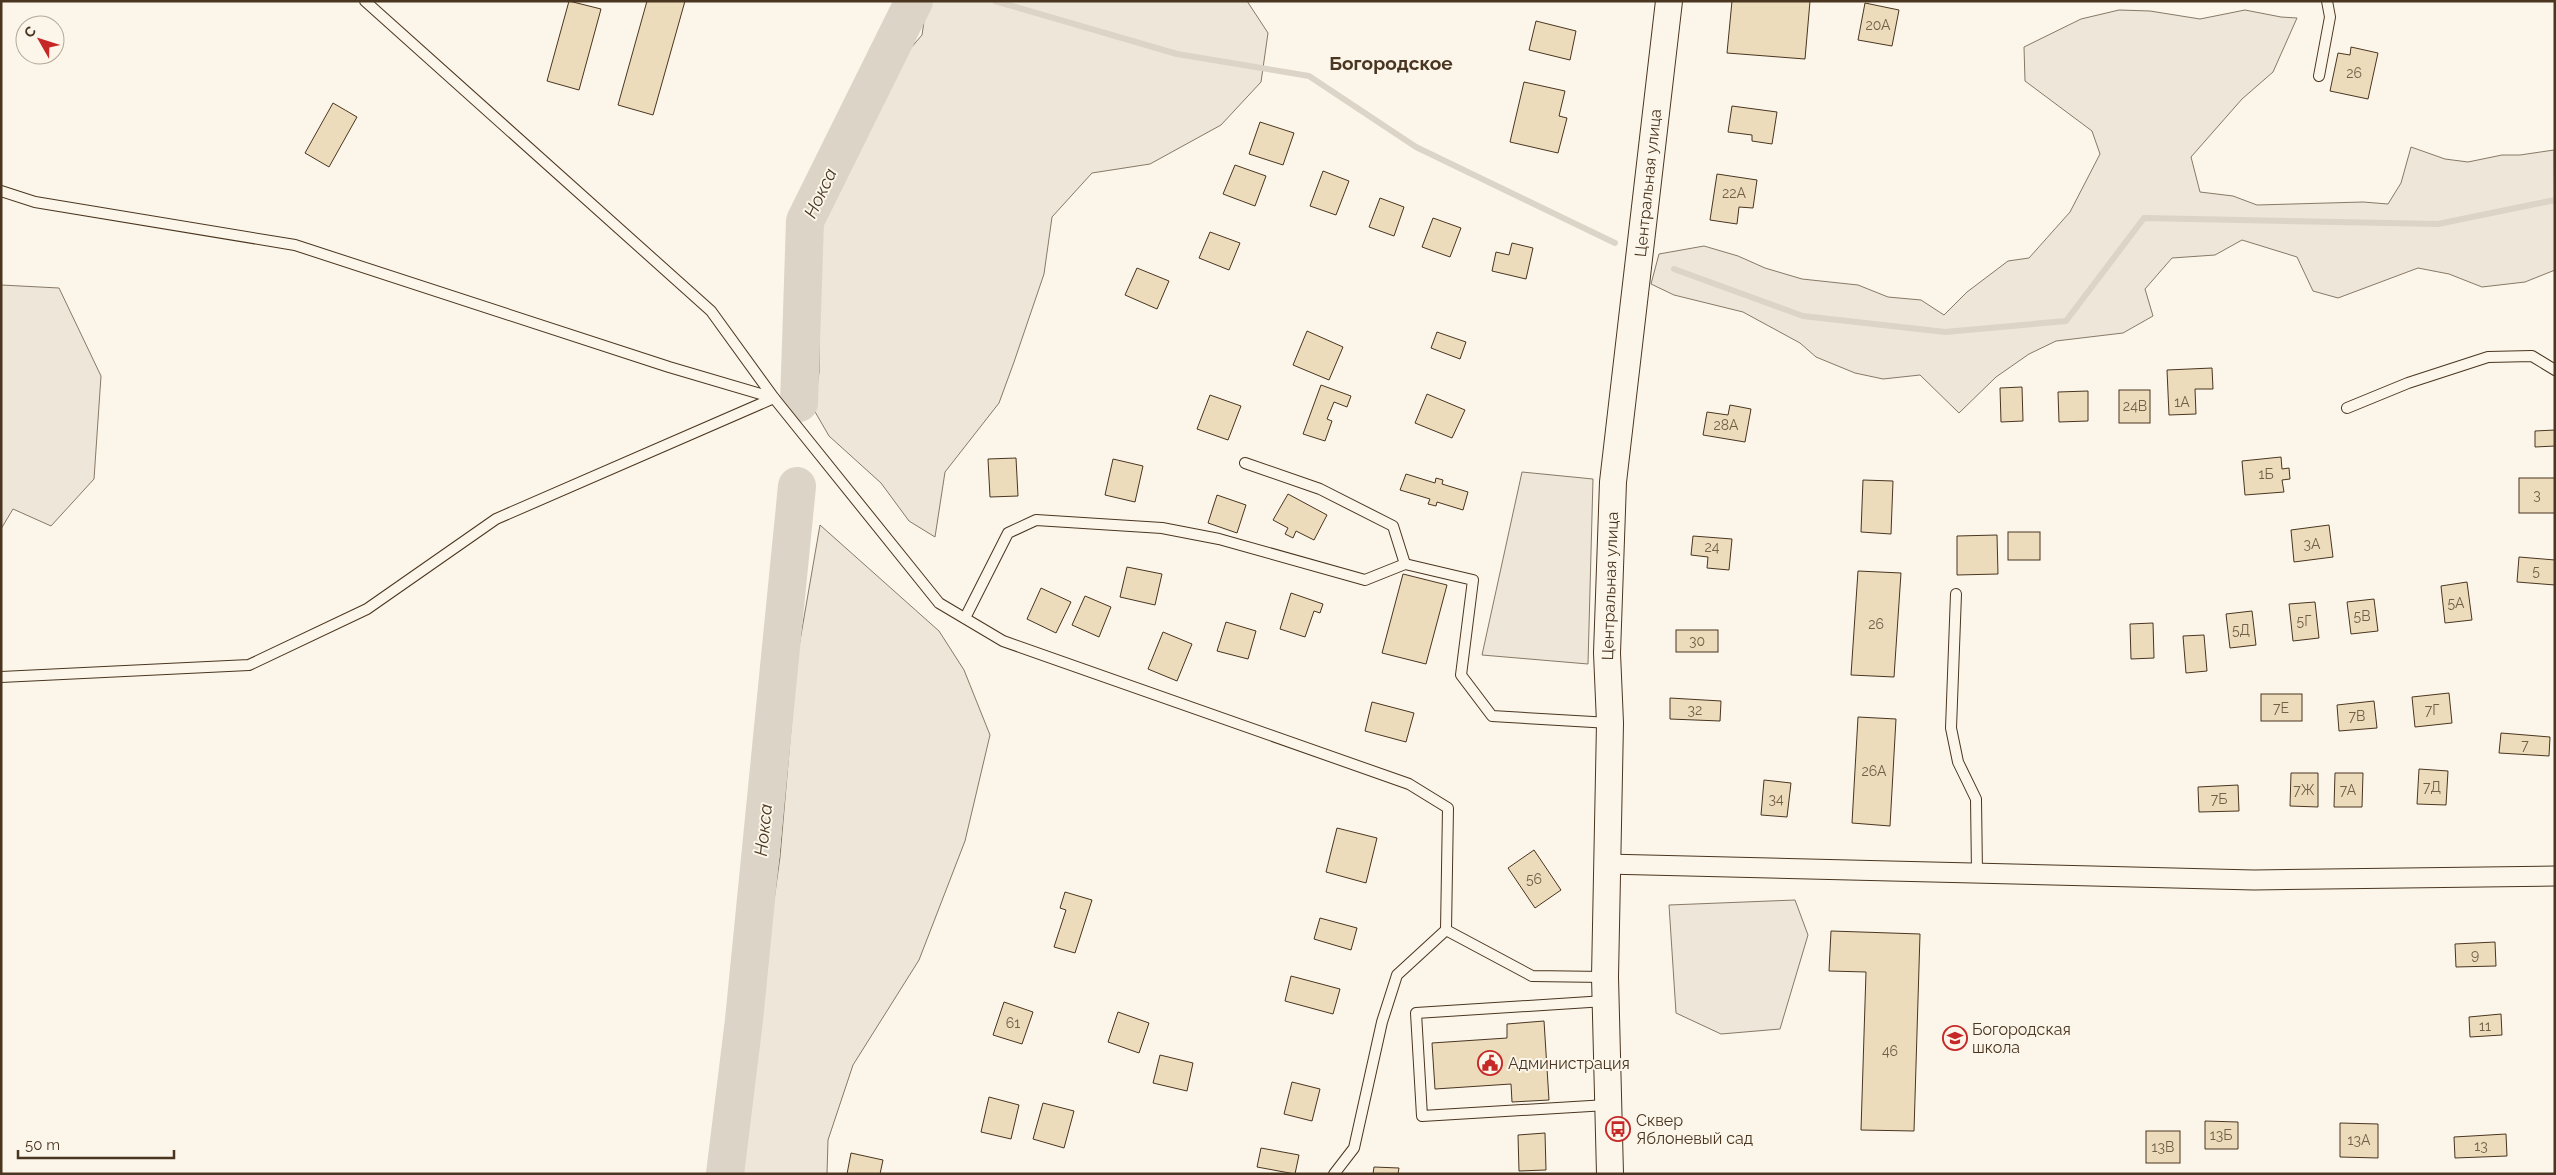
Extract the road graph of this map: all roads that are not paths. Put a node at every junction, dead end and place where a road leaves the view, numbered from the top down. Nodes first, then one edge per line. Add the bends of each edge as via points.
1 (365, 1) edge
2 (1669, 1) edge
3 (2327, 1) edge
4 (2319, 76) dead end
5 (1, 191) edge
6 (2555, 370) edge
7 (774, 398) junction
8 (2347, 408) dead end
9 (1245, 463) dead end
10 (1405, 564) junction
11 (1956, 594) dead end
12 (965, 618) junction
13 (1, 677) edge
14 (1610, 723) junction
15 (1606, 864) junction
16 (1976, 873) junction
17 (2555, 876) edge
18 (1446, 930) junction
19 (1605, 989) junction
20 (1608, 1105) junction
21 (1334, 1174) edge
22 (1610, 1174) edge

1 - 7 lane via 711,311
2 - 14 street, Центральная улица via 1613,482 1607,653
3 - 4 lane via 2330,17
5 - 7 lane via 35,202 295,246
6 - 8 lane via 2532,356 2488,357 2408,383
7 - 12 lane via 939,603
7 - 13 lane via 496,519 367,609 249,665
9 - 10 lane via 1320,489 1394,526
10 - 12 lane via 1365,580 1219,539 1162,528 1036,520 1008,533
10 - 14 lane via 1473,580 1461,676 1492,716
11 - 16 lane via 1951,728 1958,762 1976,799
12 - 18 lane via 1002,641 1409,784 1448,808
14 - 15 street, Центральная улица
15 - 16 street
15 - 19 street, Центральная улица
16 - 17 street via 2254,880
18 - 19 lane via 1532,976
18 - 21 lane via 1397,975 1382,1022 1354,1148
19 - 20 street, Центральная улица
19 - 20 lane via 1416,1012 1422,1116
20 - 22 street, Центральная улица

